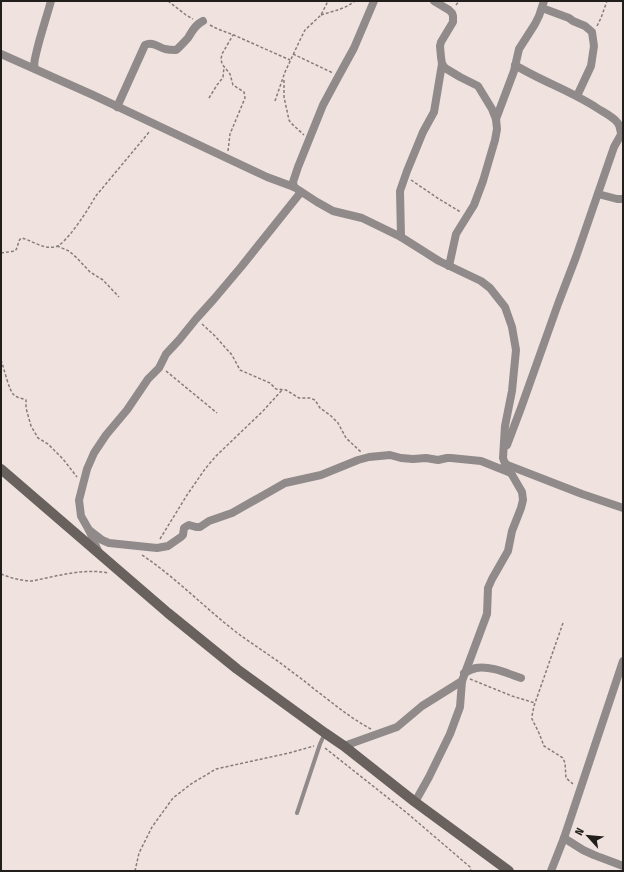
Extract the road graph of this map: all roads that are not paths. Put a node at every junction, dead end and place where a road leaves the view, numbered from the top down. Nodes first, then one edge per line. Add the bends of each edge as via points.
1 (51, 1) edge
2 (374, 1) edge
3 (434, 1) edge
4 (543, 5) edge
5 (204, 21) road end
6 (1, 54) edge
7 (442, 64) junction
8 (515, 65) junction
9 (35, 69) junction
10 (578, 96) junction
11 (118, 107) junction
12 (496, 119) junction
13 (622, 132) edge
14 (297, 189) junction
15 (598, 194) junction
16 (623, 199) edge
17 (401, 237) junction
18 (449, 266) junction
19 (503, 453) junction
20 (505, 464) junction
21 (1, 469) edge
22 (511, 473) junction
23 (623, 508) edge
24 (89, 530) junction
25 (100, 554) junction
26 (623, 661) edge
27 (463, 677) junction
28 (521, 678) dead end
29 (325, 733) junction
30 (344, 746) junction
31 (415, 802) junction
32 (297, 813) dead end
33 (564, 838) junction
34 (623, 866) edge
35 (509, 871) edge
36 (551, 871) edge

1 - 9 street via 38,43
2 - 14 street via 354,48 323,105 293,182
3 - 7 street via 449,10 453,16 453,22 440,46
4 - 8 street via 535,24 519,49
4 - 10 street via 592,32 594,46 591,66
5 - 11 street via 200,22 176,50 163,49 154,44 146,45
6 - 9 street
7 - 12 street via 478,86
7 - 17 street via 434,112 423,132 400,191
8 - 10 street
8 - 12 street
9 - 11 street
10 - 13 street via 616,120
11 - 14 street
12 - 18 street via 495,140 483,181 474,205 456,234
13 - 15 street via 614,147
14 - 17 street via 333,211 362,218
14 - 24 street via 237,272 166,354 160,366 94,453 79,500 81,516
15 - 16 street
15 - 19 street
17 - 18 street
18 - 19 street via 490,288 505,307 512,327 516,350
19 - 20 street
20 - 22 street
20 - 23 street
21 - 25 street
22 - 24 street via 481,461 413,459 390,455 367,458 321,475 285,484 200,527 189,525 184,528 183,535 170,545 154,547 109,544
22 - 27 street via 522,492 523,500 508,551 488,588 487,614
24 - 25 street
25 - 29 street via 238,669
26 - 33 street
27 - 28 street via 483,667
27 - 30 street via 397,727
27 - 31 street via 460,707 450,734
29 - 30 street
29 - 32 lane
30 - 31 street
31 - 35 street
33 - 34 street via 583,850
33 - 36 street

